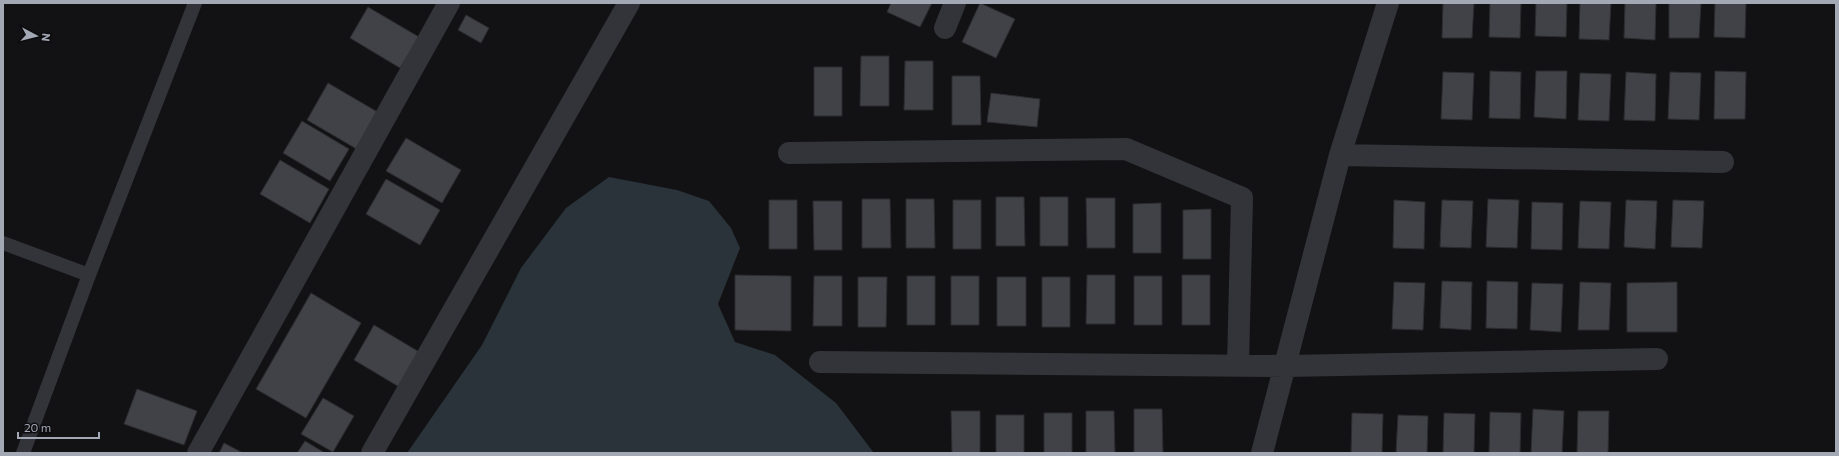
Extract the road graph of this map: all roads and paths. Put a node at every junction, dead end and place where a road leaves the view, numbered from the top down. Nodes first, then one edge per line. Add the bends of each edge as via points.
1 (195, 3) edge
2 (449, 3) edge
3 (629, 3) edge
4 (955, 3) edge
5 (1388, 3) edge
6 (945, 28) dead end
7 (789, 154) dead end
8 (1340, 155) junction
9 (1723, 162) dead end
10 (3, 243) edge
11 (89, 275) junction
12 (1657, 359) dead end
13 (820, 362) dead end
14 (1238, 366) junction
15 (1286, 366) junction
16 (23, 453) edge
17 (198, 453) edge
18 (372, 453) edge
19 (1262, 453) edge

1 - 11 lane
2 - 17 street
3 - 18 street
4 - 6 street
5 - 8 street
7 - 14 street via 1126,149 1242,198
8 - 9 street
8 - 15 street
10 - 11 lane
11 - 16 lane
12 - 15 street
13 - 14 street
14 - 15 street
15 - 19 street

